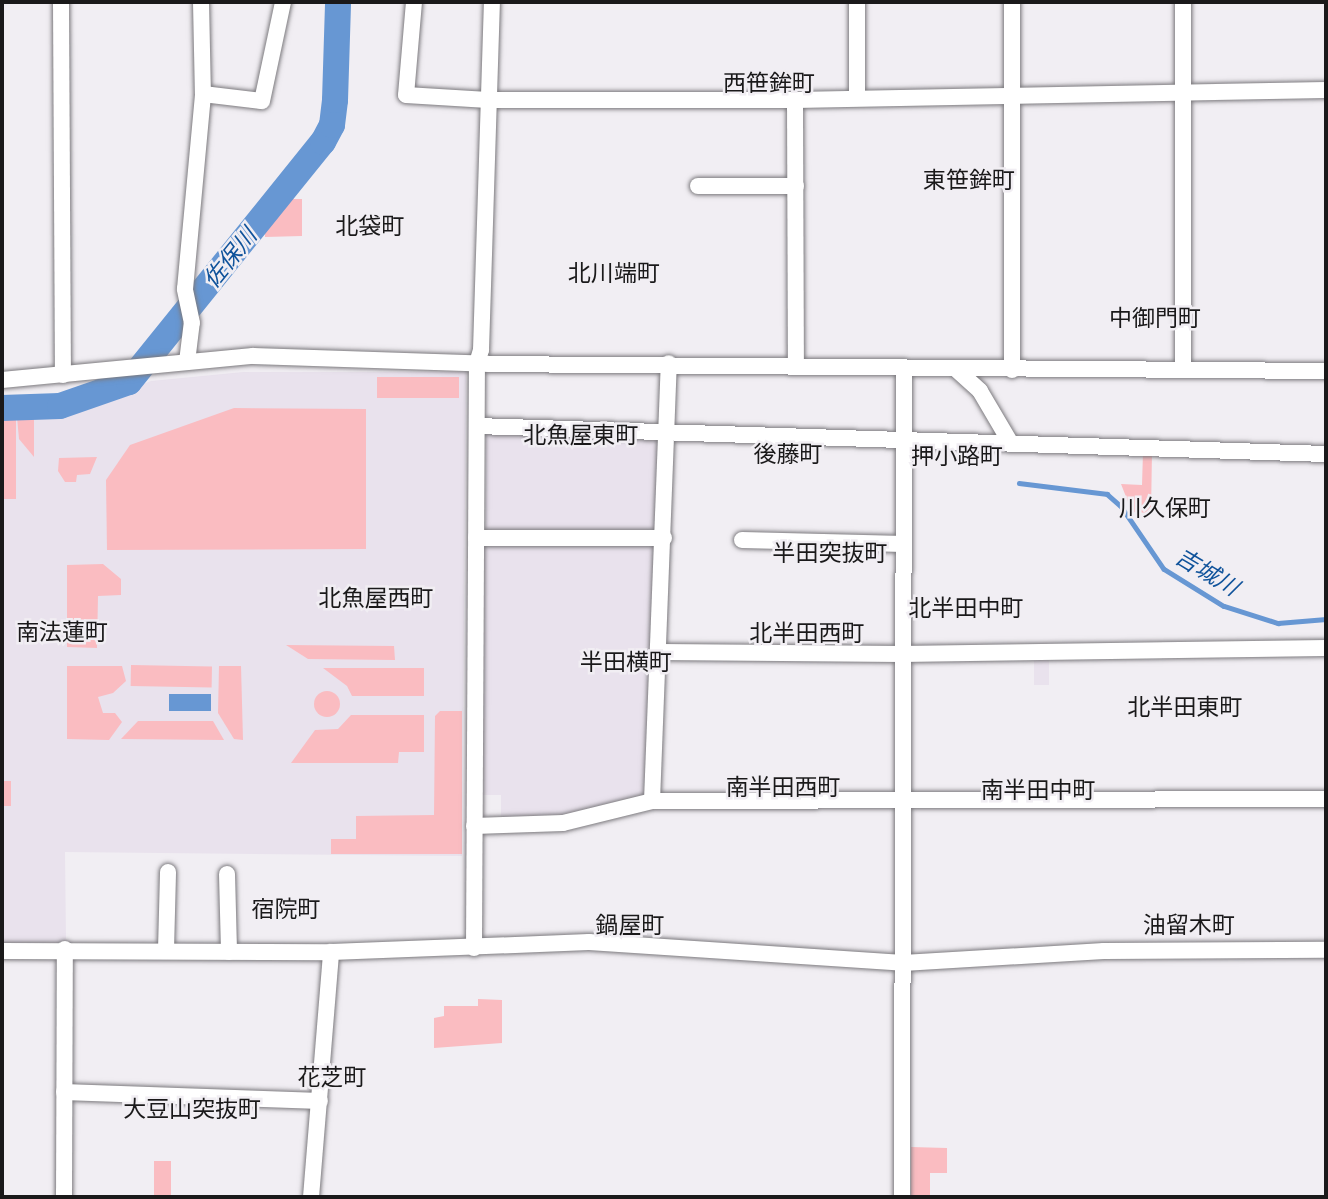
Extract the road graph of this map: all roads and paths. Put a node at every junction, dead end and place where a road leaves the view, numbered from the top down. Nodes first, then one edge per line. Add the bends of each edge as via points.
1 (61, 2) edge
2 (201, 2) edge
3 (283, 2) edge
4 (414, 2) edge
5 (492, 2) edge
6 (857, 2) edge
7 (1012, 2) edge
8 (1183, 2) edge
9 (1326, 90) edge
10 (1183, 93) junction
11 (203, 94) junction
12 (1013, 95) junction
13 (857, 98) junction
14 (488, 100) junction
15 (795, 100) junction
16 (698, 186) dead end
17 (796, 186) junction
18 (187, 362) junction
19 (477, 363) junction
20 (669, 363) junction
21 (796, 367) junction
22 (904, 368) junction
23 (1182, 369) junction
24 (957, 370) junction
25 (1012, 370) junction
26 (1326, 371) edge
27 (63, 375) junction
28 (2, 380) edge
29 (477, 426) junction
30 (668, 430) junction
31 (903, 439) junction
32 (1010, 442) junction
33 (1326, 454) edge
34 (476, 538) junction
35 (664, 538) junction
36 (742, 540) dead end
37 (904, 544) junction
38 (1326, 648) edge
39 (660, 652) junction
40 (901, 654) junction
41 (1326, 799) edge
42 (652, 801) junction
43 (903, 802) junction
44 (474, 826) junction
45 (169, 872) dead end
46 (227, 874) dead end
47 (474, 948) junction
48 (65, 949) junction
49 (166, 950) junction
50 (1326, 950) edge
51 (2, 951) edge
52 (229, 952) junction
53 (331, 952) junction
54 (903, 963) junction
55 (64, 1092) junction
56 (320, 1101) junction
57 (64, 1197) edge
58 (311, 1197) edge
59 (902, 1197) edge

1 - 27 street
2 - 11 street
3 - 11 street via 262,101
4 - 14 street via 406,95
5 - 14 street
6 - 13 street
7 - 12 street
8 - 10 street
9 - 10 street
10 - 12 street
10 - 23 street
11 - 18 street via 185,289 192,323
12 - 13 street
12 - 25 street
13 - 15 street
14 - 15 street
14 - 19 street
15 - 17 street
16 - 17 street
17 - 21 street
18 - 19 street via 253,356
18 - 27 street
19 - 20 street
19 - 29 street
20 - 21 street
20 - 30 street
21 - 22 street
22 - 24 street
22 - 31 street
23 - 25 street
23 - 26 street
24 - 25 street
24 - 32 street via 980,391
27 - 28 street
29 - 30 street
29 - 34 street
30 - 31 street
30 - 35 street
31 - 32 street
31 - 37 street
32 - 33 street
34 - 35 street
34 - 44 street
35 - 39 street
36 - 37 street
37 - 40 street
38 - 40 street
39 - 40 street
39 - 42 street
40 - 43 street
41 - 43 street
42 - 43 street
42 - 44 street via 563,823
43 - 54 street
44 - 47 street
45 - 49 street
46 - 52 street
47 - 53 street
47 - 54 street via 589,942
48 - 49 street
48 - 51 street
48 - 55 street
49 - 52 street
50 - 54 street via 1104,951
52 - 53 street
53 - 56 street
54 - 59 street
55 - 56 street
55 - 57 street
56 - 58 street

